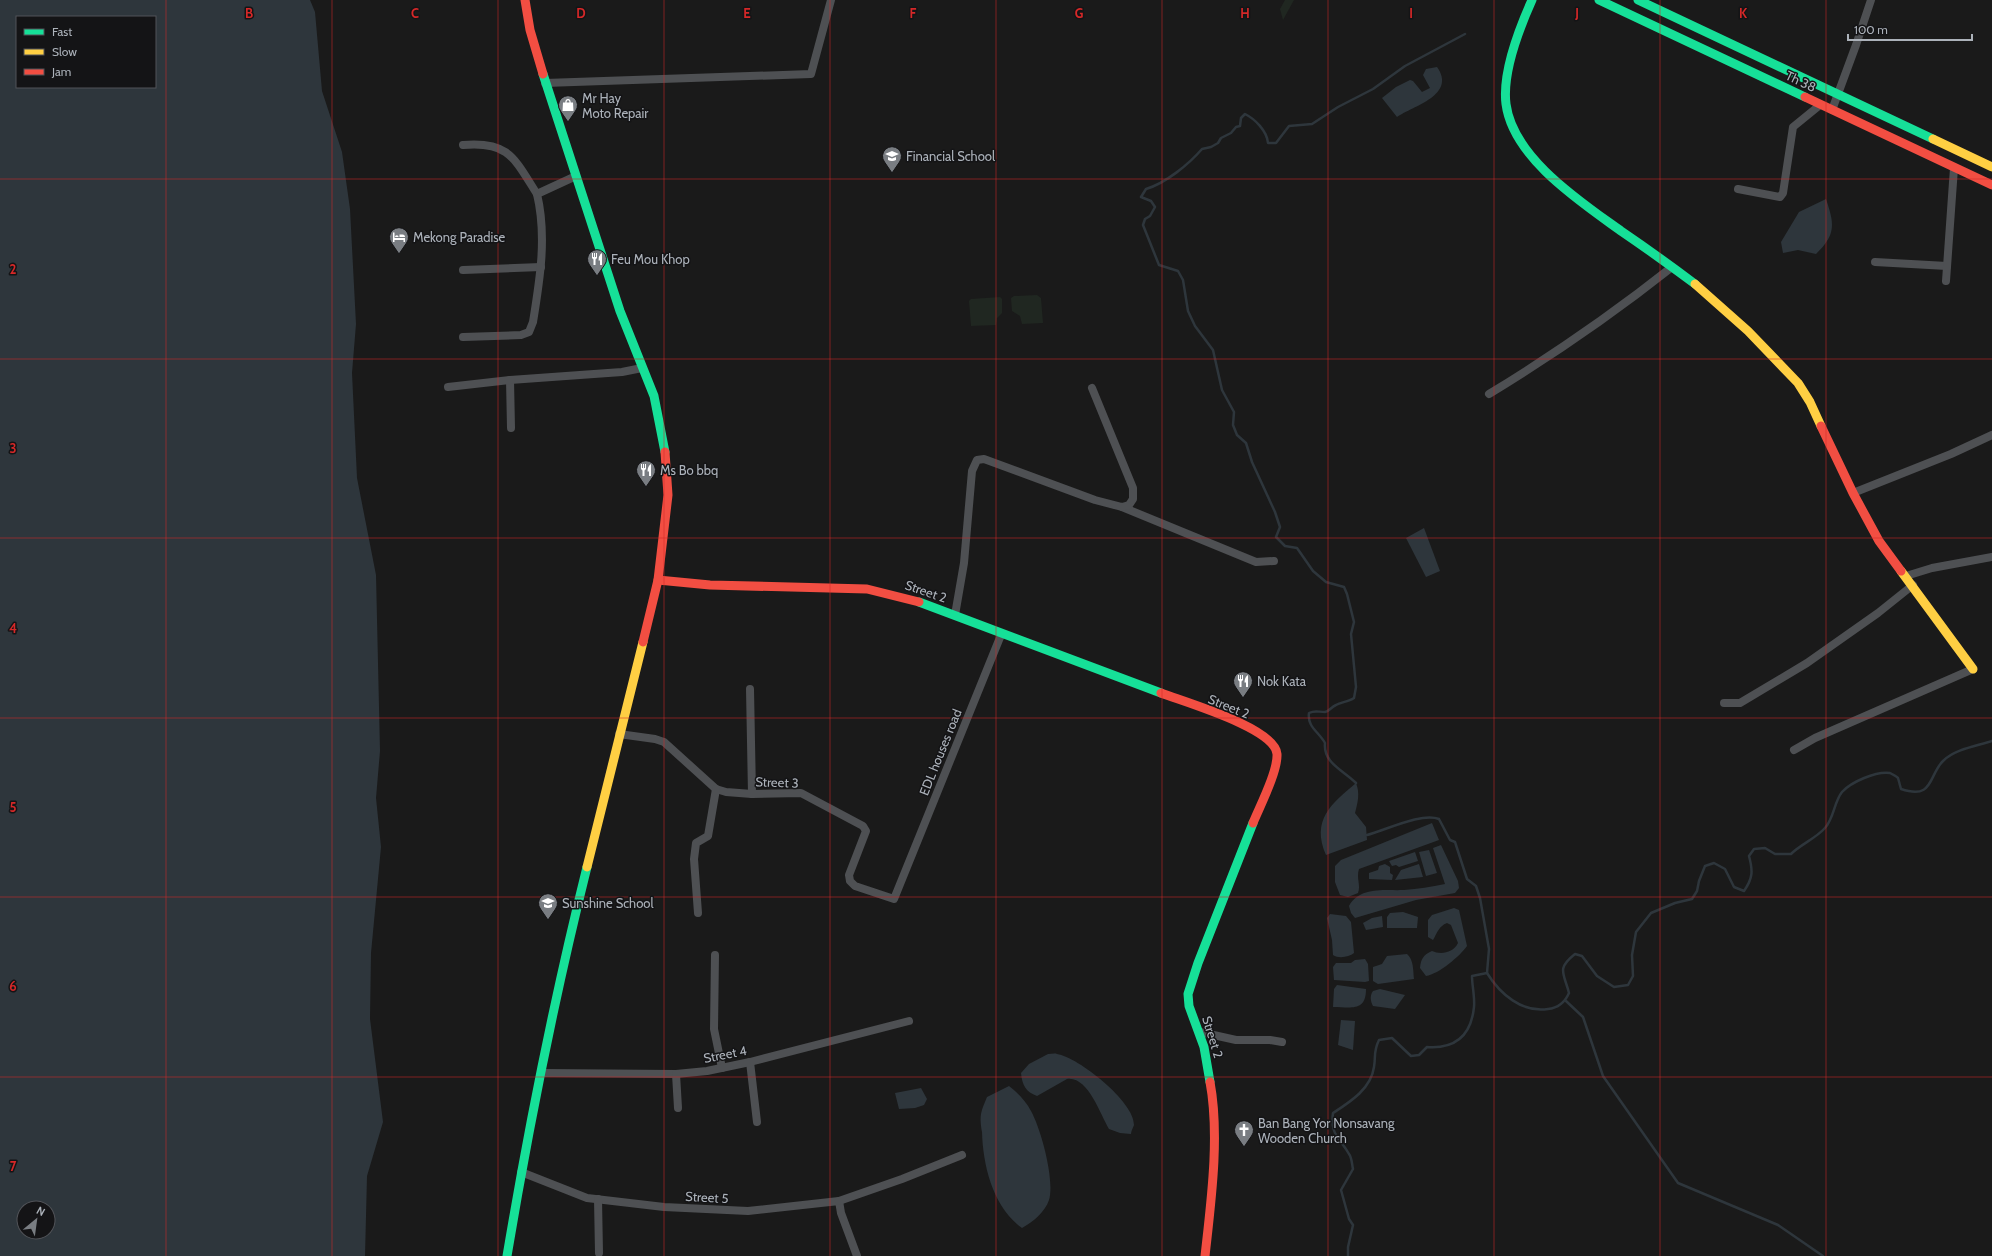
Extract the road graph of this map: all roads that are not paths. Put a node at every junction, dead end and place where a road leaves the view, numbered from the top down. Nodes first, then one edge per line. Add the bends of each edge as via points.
1 (525, 0) edge
2 (831, 0) edge
3 (1532, 0) edge
4 (1600, 0) edge
5 (1638, 0) edge
6 (1871, 0) edge
7 (545, 83) junction
8 (1838, 95) junction
9 (1820, 105) junction
10 (1832, 110) junction
11 (463, 145) dead end
12 (1992, 167) edge
13 (1954, 168) junction
14 (576, 176) junction
15 (1992, 185) edge
16 (1738, 189) dead end
17 (536, 194) junction
18 (1875, 262) dead end
19 (1947, 266) junction
20 (540, 267) junction
21 (1672, 267) junction
22 (463, 270) dead end
23 (1946, 281) dead end
24 (463, 337) dead end
25 (642, 368) junction
26 (510, 380) junction
27 (448, 387) dead end
28 (1092, 388) dead end
29 (1490, 394) dead end
30 (511, 428) dead end
31 (1992, 435) edge
32 (1853, 493) junction
33 (1122, 507) junction
34 (1992, 557) edge
35 (1274, 561) dead end
36 (1906, 576) junction
37 (658, 580) junction
38 (1913, 585) junction
39 (955, 615) junction
40 (1001, 635) junction
41 (1973, 669) joint
42 (750, 689) dead end
43 (1724, 703) dead end
44 (619, 734) junction
45 (1794, 750) dead end
46 (716, 789) junction
47 (752, 794) junction
48 (894, 899) joint
49 (698, 913) dead end
50 (715, 955) dead end
51 (909, 1021) dead end
52 (1200, 1032) junction
53 (1282, 1042) dead end
54 (750, 1062) junction
55 (722, 1068) junction
56 (542, 1073) junction
57 (676, 1074) junction
58 (678, 1108) dead end
59 (757, 1122) dead end
60 (962, 1154) dead end
61 (521, 1172) junction
62 (598, 1199) junction
63 (839, 1201) junction
64 (599, 1253) dead end
65 (507, 1256) edge
66 (857, 1256) edge
67 (1205, 1256) edge

1 - 7 street via 530,30
2 - 7 street via 811,74
3 - 21 street via 1517,32 1507,78 1506,105 1513,127 1543,170 1568,193
4 - 9 street, Th 38
5 - 8 street, Th 38
6 - 8 street
7 - 14 street
8 - 10 street
8 - 12 street, Th 38
9 - 10 street, Th 38
9 - 16 street via 1793,127 1783,193 1780,197
10 - 13 street, Th 38
11 - 17 street via 481,143 496,146 508,153 517,162
13 - 15 street, Th 38
13 - 19 street
14 - 17 street
14 - 25 street via 620,311
17 - 20 street via 542,216 543,242
18 - 19 street
19 - 23 street
20 - 22 street
20 - 24 street via 534,322 529,332 521,335
21 - 29 street via 1547,358
21 - 32 street via 1708,294 1798,383
25 - 26 street via 622,372
25 - 37 street via 654,396 664,444 668,495
26 - 27 street
26 - 30 street
28 - 33 street via 1133,488 1134,499 1129,505
31 - 32 street
32 - 36 street via 1879,540
33 - 35 street via 1256,562
33 - 39 street via 1095,500 984,459 977,460 972,471 964,563
34 - 36 street
36 - 38 street
37 - 39 street, Street 2 via 710,585 867,589 911,599
37 - 44 street
38 - 41 street
38 - 43 street via 1807,663 1740,703
39 - 40 street, Street 2
40 - 48 street, EDL houses road
40 - 52 street, Street 2 via 1226,717 1268,738 1275,746 1276,765 1188,994 1189,1006
41 - 45 street
42 - 47 street
44 - 46 street via 664,742
44 - 56 street via 561,971
46 - 47 street, Street 3
46 - 49 street via 708,836 696,843 694,859
47 - 48 street, Street 3 via 801,793 863,826 866,831 849,874 850,881 855,886
50 - 55 street via 714,1028
51 - 54 street, Street 4
52 - 53 street via 1236,1040
52 - 67 street, Street 2 via 1212,1091 1214,1121 1212,1189
54 - 55 street, Street 4
54 - 59 street
55 - 57 street, Street 4
56 - 57 street, Street 4
56 - 61 street
57 - 58 street
60 - 63 street, Street 5
61 - 62 street, Street 5 via 587,1198
61 - 65 street
62 - 63 street, Street 5 via 664,1207 748,1211
62 - 64 street
63 - 66 street via 841,1214

